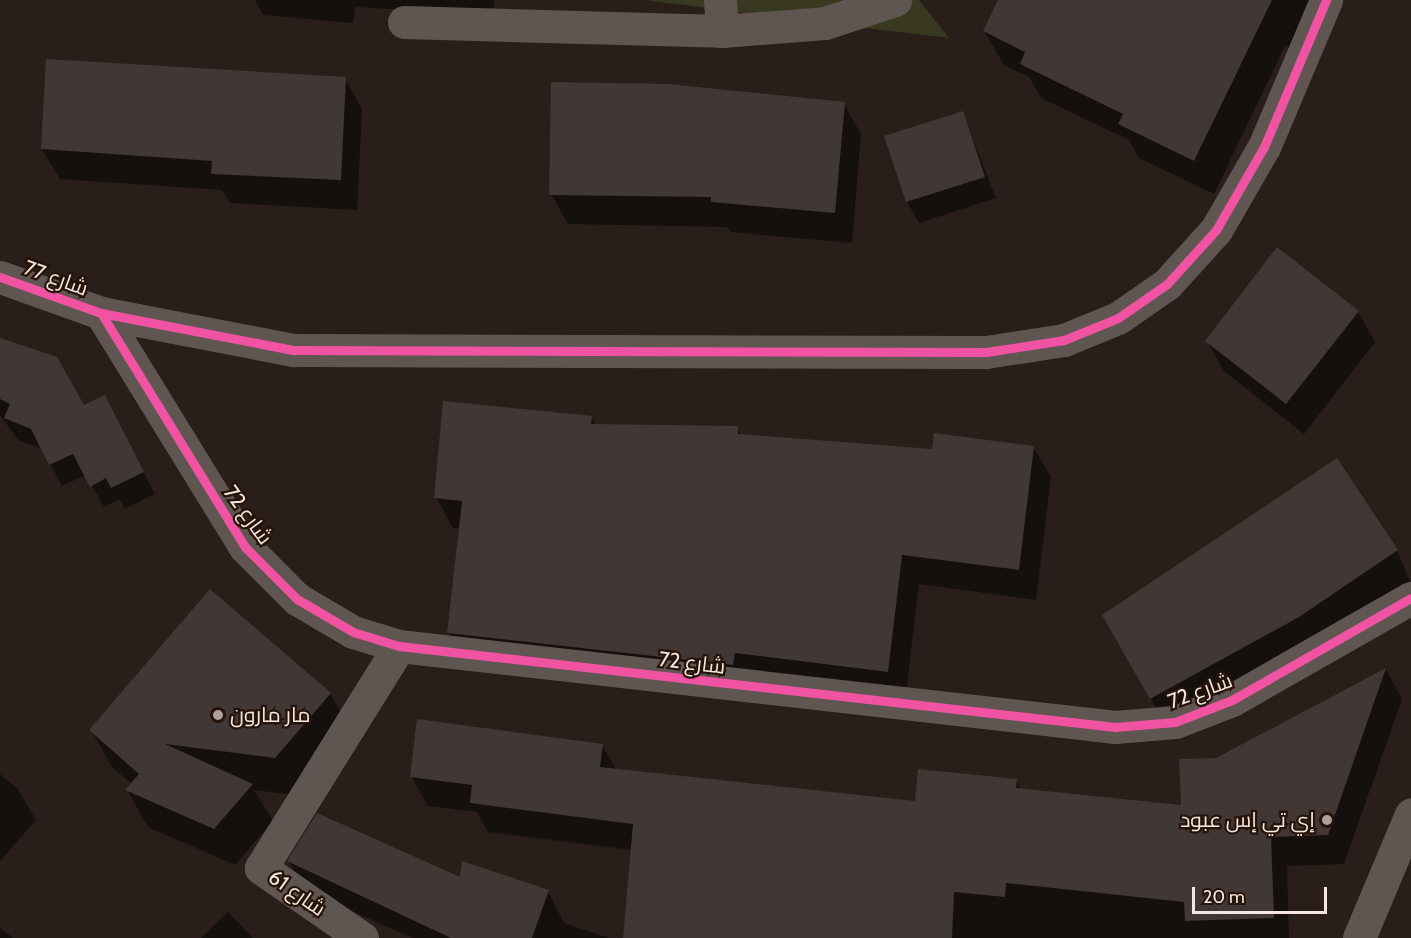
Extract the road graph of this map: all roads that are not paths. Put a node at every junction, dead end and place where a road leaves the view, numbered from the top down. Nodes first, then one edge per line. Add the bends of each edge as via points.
1 (895, 0) edge
2 (1326, 0) edge
3 (721, 16) edge
4 (404, 22) dead end
5 (0, 277) edge
6 (101, 313) junction
7 (1411, 598) edge
8 (399, 646) junction
9 (1411, 814) edge
10 (362, 938) edge
11 (1359, 938) edge

1 - 3 street via 825,23
2 - 6 street, شارع 77 via 1264,147 1216,230 1167,285 1118,318 1064,340 986,352 294,350
3 - 4 street
5 - 6 street, شارع 77
6 - 8 street, شارع 72 via 245,547 297,599 353,632
7 - 8 street, شارع 72 via 1232,700 1175,722 1115,727
8 - 10 street, شارع 61 via 261,868
9 - 11 street

